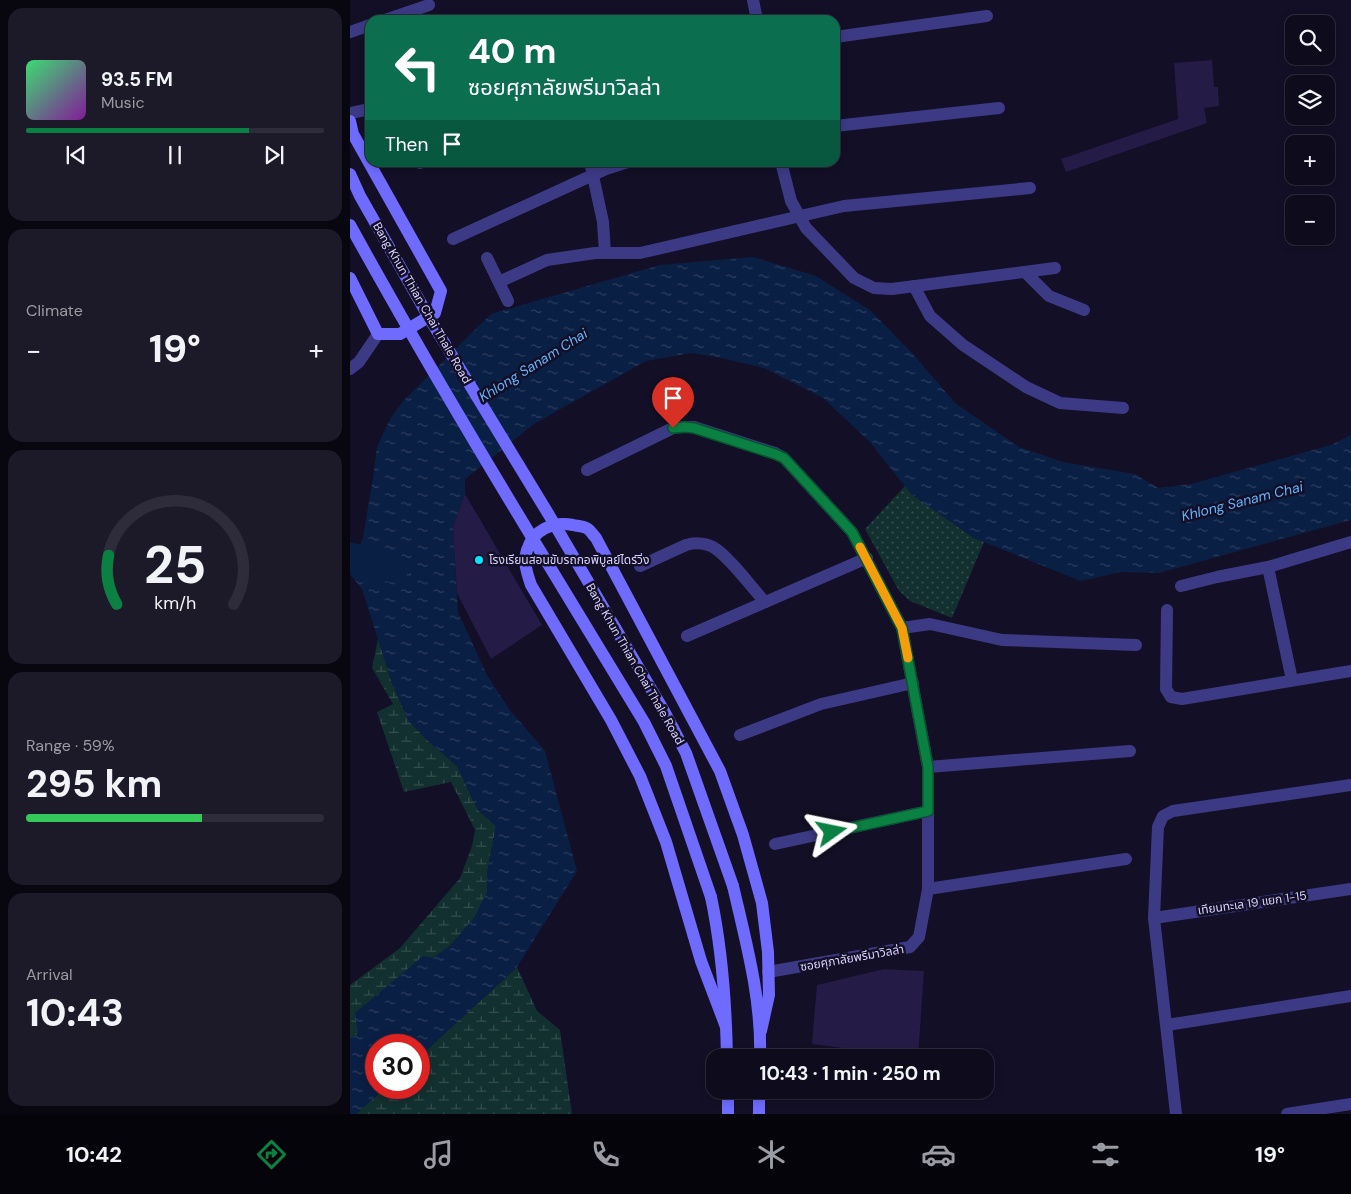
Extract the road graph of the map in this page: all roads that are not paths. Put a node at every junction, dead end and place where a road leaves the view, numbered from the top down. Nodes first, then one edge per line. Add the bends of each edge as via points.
1 (753, 0) edge
2 (429, 5) dead end
3 (400, 15) edge
4 (756, 15) edge
5 (986, 16) dead end
6 (365, 27) edge
7 (350, 32) edge
8 (840, 36) edge
9 (999, 108) dead end
10 (365, 110) edge
11 (350, 113) edge
12 (350, 121) edge
13 (840, 125) edge
14 (365, 155) edge
15 (371, 167) edge
16 (782, 167) edge
17 (592, 169) edge
18 (350, 174) edge
19 (1030, 188) dead end
20 (800, 216) junction
21 (350, 225) edge
22 (452, 238) dead end
23 (605, 253) junction
24 (487, 258) dead end
25 (1055, 268) dead end
26 (1025, 272) junction
27 (350, 278) edge
28 (499, 282) junction
29 (914, 286) junction
30 (508, 300) dead end
31 (1084, 310) dead end
32 (378, 334) junction
33 (350, 369) edge
34 (1123, 408) dead end
35 (587, 470) dead end
36 (1351, 542) edge
37 (866, 558) junction
38 (640, 566) dead end
39 (1268, 567) junction
40 (1182, 586) dead end
41 (765, 602) junction
42 (1167, 610) dead end
43 (902, 628) junction
44 (687, 636) dead end
45 (1136, 645) dead end
46 (1351, 671) edge
47 (1292, 680) junction
48 (913, 683) junction
49 (740, 735) dead end
50 (1130, 751) dead end
51 (928, 767) junction
52 (1351, 784) edge
53 (928, 811) junction
54 (775, 844) dead end
55 (1126, 859) dead end
56 (928, 889) junction
57 (1351, 889) edge
58 (1154, 918) junction
59 (768, 972) junction
60 (1351, 996) edge
61 (1167, 1025) junction
62 (726, 1027) junction
63 (761, 1032) junction
64 (727, 1049) edge
65 (760, 1049) edge
66 (728, 1099) edge
67 (760, 1099) edge
68 (1351, 1104) edge
69 (728, 1114) edge
70 (759, 1114) edge
71 (1176, 1114) edge
72 (1286, 1114) edge

1 - 4 street
2 - 3 street
5 - 8 street
6 - 7 street
9 - 13 street
10 - 11 street
12 - 14 main road
15 - 32 main road via 441,291 435,313 400,334
16 - 20 street via 791,201
17 - 22 street
17 - 23 street via 603,222
18 - 63 main road, Bang Khun Thian Chai Thale Road, bridge via 431,321 549,515 682,745 734,886 748,947
19 - 20 street via 844,206
20 - 23 street via 640,253
20 - 29 street via 806,228 854,278 874,288
21 - 62 main road, Bang Khun Thian Chai Thale Road, bridge via 406,327 644,722 666,766 710,897 718,931
23 - 28 street via 547,260
24 - 28 street
25 - 26 street
26 - 29 street
26 - 31 street via 1049,296
27 - 32 main road
28 - 30 street
29 - 34 street via 930,316 963,345 1026,387 1060,403
32 - 33 street via 359,362
35 - 37 street, ซอยศุภาลัยพรีมาวิลล่า via 673,428 694,428 784,458 852,532
36 - 39 street
37 - 41 street
37 - 43 street, ซอยศุภาลัยพรีมาวิลล่า
38 - 41 street via 686,545 707,545 716,548
39 - 40 street
39 - 47 street
41 - 44 street
42 - 47 street via 1166,689 1171,697 1182,699
43 - 45 street via 930,624 1002,640
43 - 48 street, ซอยศุภาลัยพรีมาวิลล่า
46 - 47 street
48 - 49 street via 821,704
48 - 51 street, ซอยศุภาลัยพรีมาวิลล่า
50 - 51 street
51 - 53 street, ซอยศุภาลัยพรีมาวิลล่า
52 - 58 street via 1173,811 1163,816 1158,827
53 - 54 street
53 - 56 street, ซอยศุภาลัยพรีมาวิลล่า
55 - 56 street
56 - 59 street, ซอยศุภาลัยพรีมาวิลล่า via 919,937 910,947
57 - 58 street, เทียนทะเล 19 แยก 1-15
58 - 61 street
59 - 62 main road via 762,903 743,835 720,771 596,538 587,528 563,523 540,530 526,551 525,566 531,585 640,776 666,842 701,961
59 - 63 main road via 769,995
60 - 61 street
61 - 71 street
62 - 64 main road, Bang Khun Thian Chai Thale Road
63 - 65 main road, Bang Khun Thian Chai Thale Road
66 - 69 main road
67 - 70 main road
68 - 72 street

